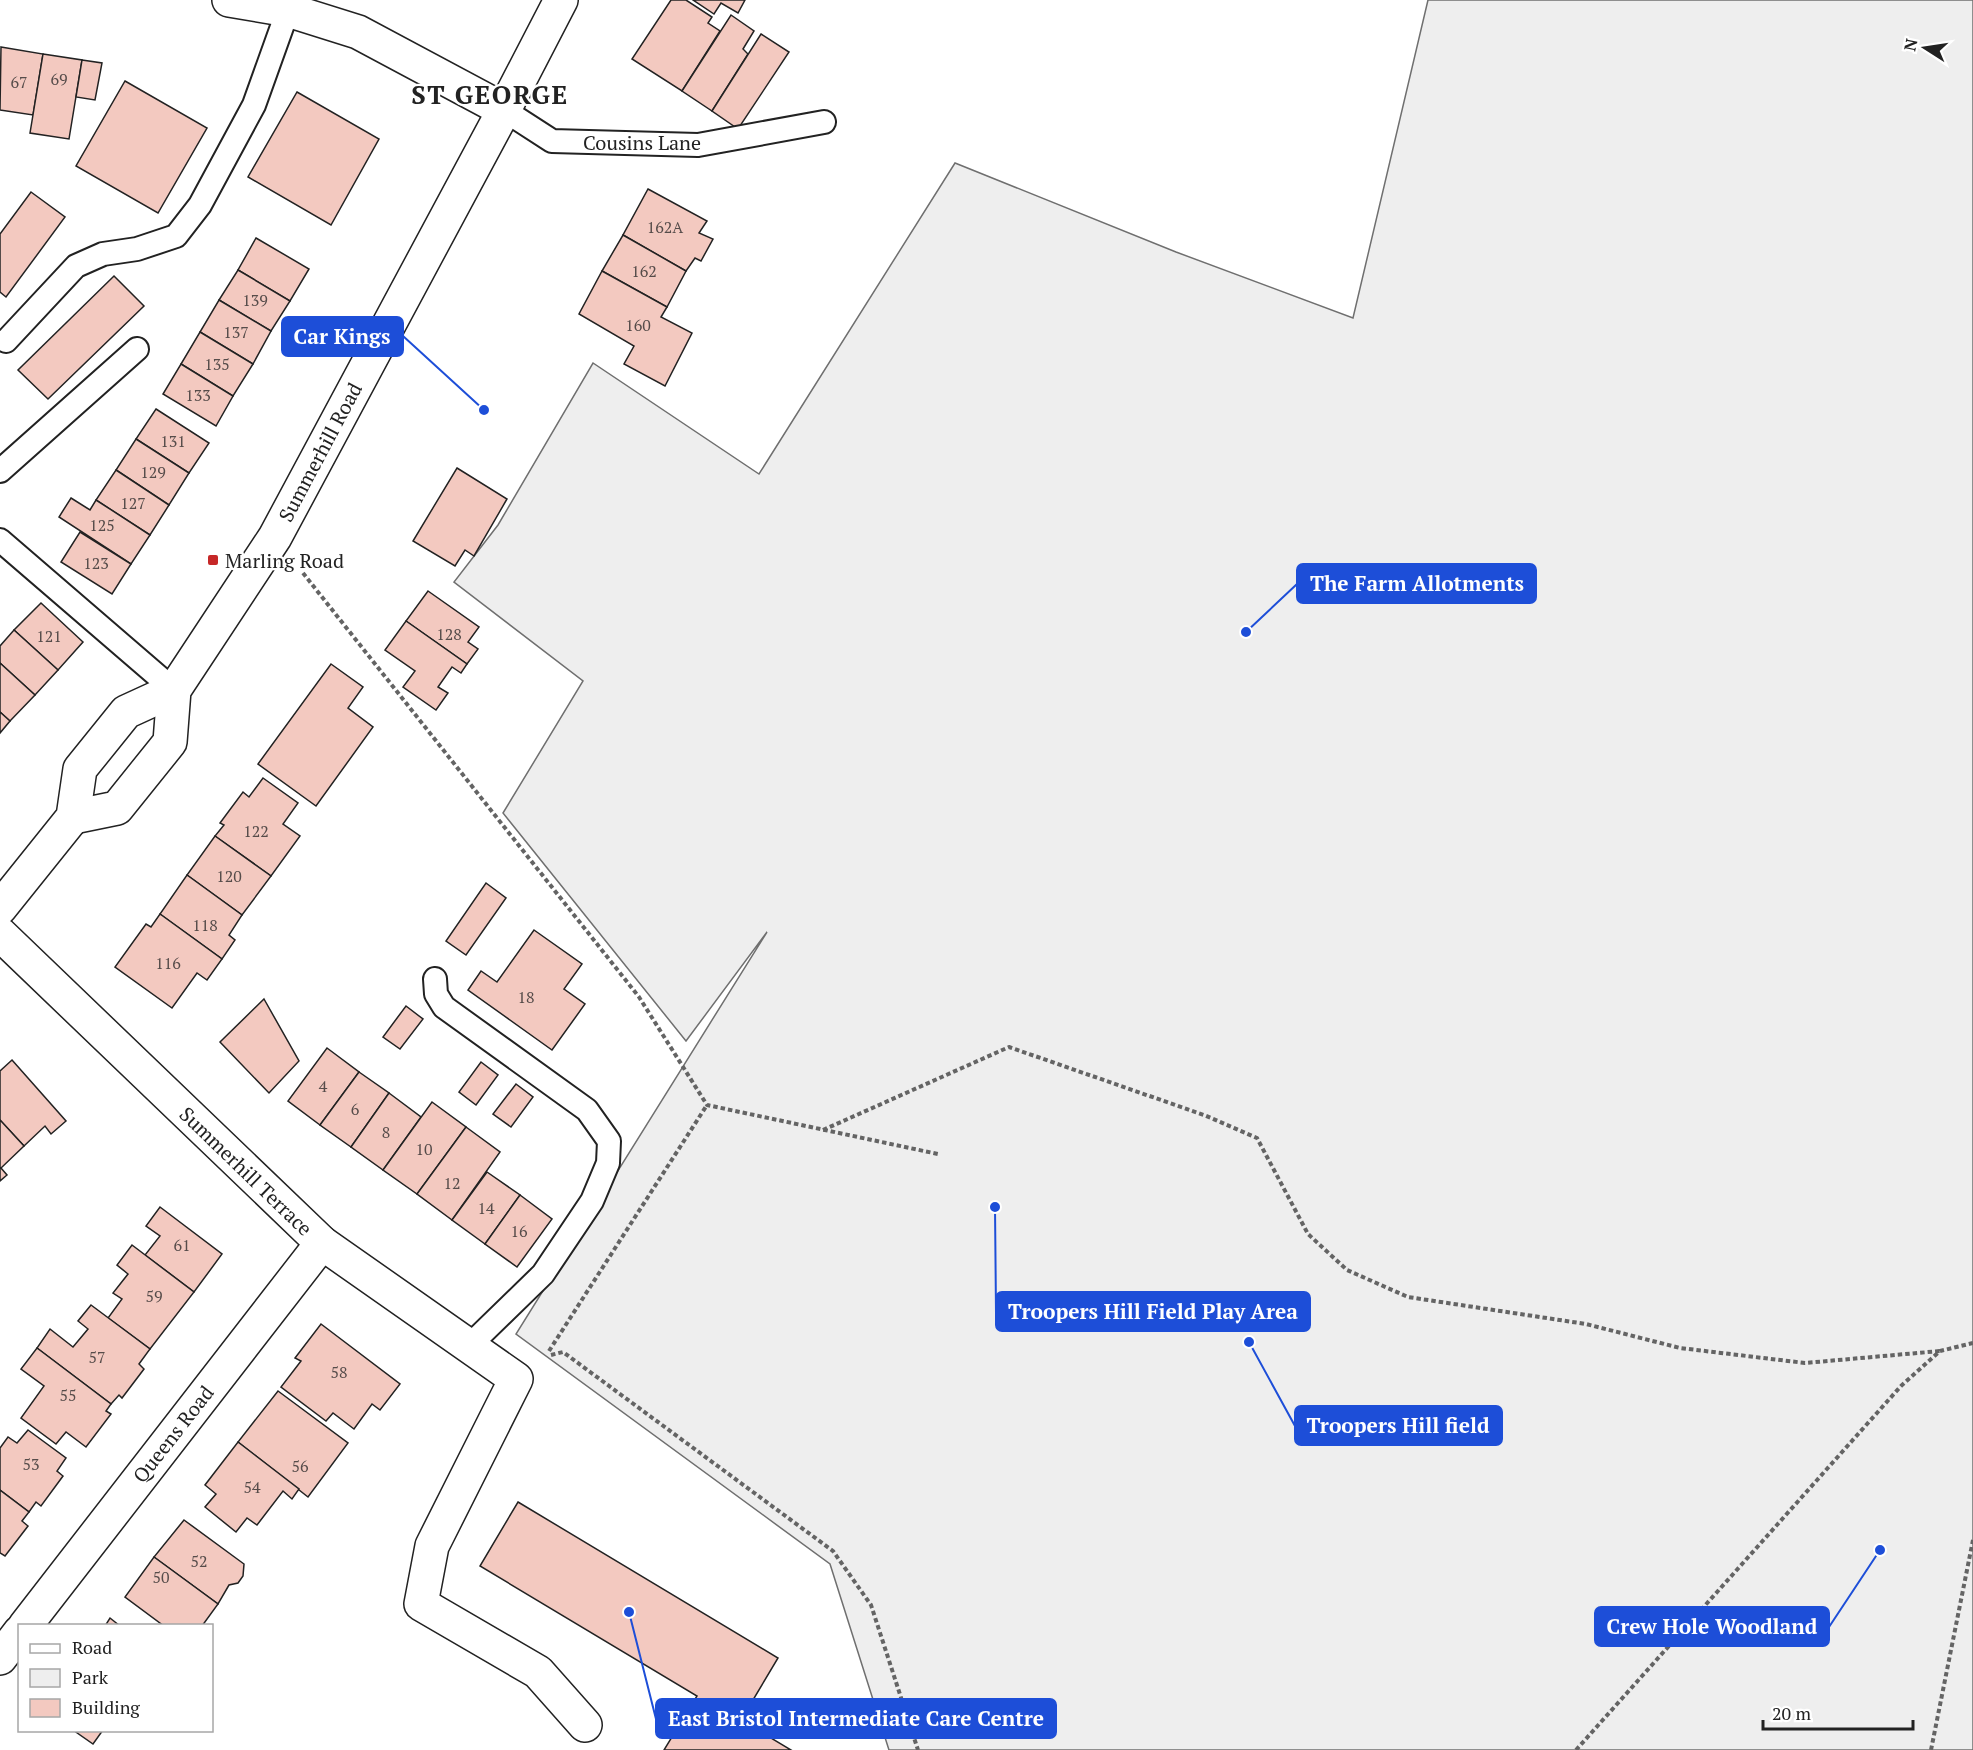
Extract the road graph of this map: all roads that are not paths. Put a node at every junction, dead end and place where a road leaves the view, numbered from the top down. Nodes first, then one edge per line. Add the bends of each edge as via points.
1 (229, 0) edge
2 (561, 0) edge
3 (288, 10) junction
4 (504, 111) junction
5 (824, 122) dead end
6 (6, 341) dead end
7 (137, 349) dead end
8 (0, 471) edge
9 (0, 540) edge
10 (174, 690) junction
11 (74, 817) junction
12 (0, 908) edge
13 (0, 934) edge
14 (435, 980) dead end
15 (322, 1243) junction
16 (469, 1346) junction
17 (27, 1624) edge
18 (18, 1635) edge
19 (0, 1658) edge
20 (585, 1725) dead end

1 - 3 street
2 - 4 street, Summerhill Road
3 - 4 street via 358,32
3 - 6 lane via 254,105 200,205 176,236 137,249 103,254 76,266
4 - 5 lane, Cousins Lane via 552,141 698,145
4 - 10 street, Summerhill Road via 275,537
7 - 8 lane
9 - 10 lane
10 - 11 street via 126,712 80,769
10 - 11 street, Summerhill Road via 170,742 117,808
11 - 12 street
13 - 15 street, Summerhill Terrace
14 - 16 lane via 436,994 444,1007 587,1110 609,1141 608,1163 592,1202 543,1274
15 - 16 street, Summerhill Terrace
15 - 17 street, Queens Road
16 - 20 street, Summerhill Terrace via 516,1379 432,1546 422,1604 538,1672
18 - 19 street

